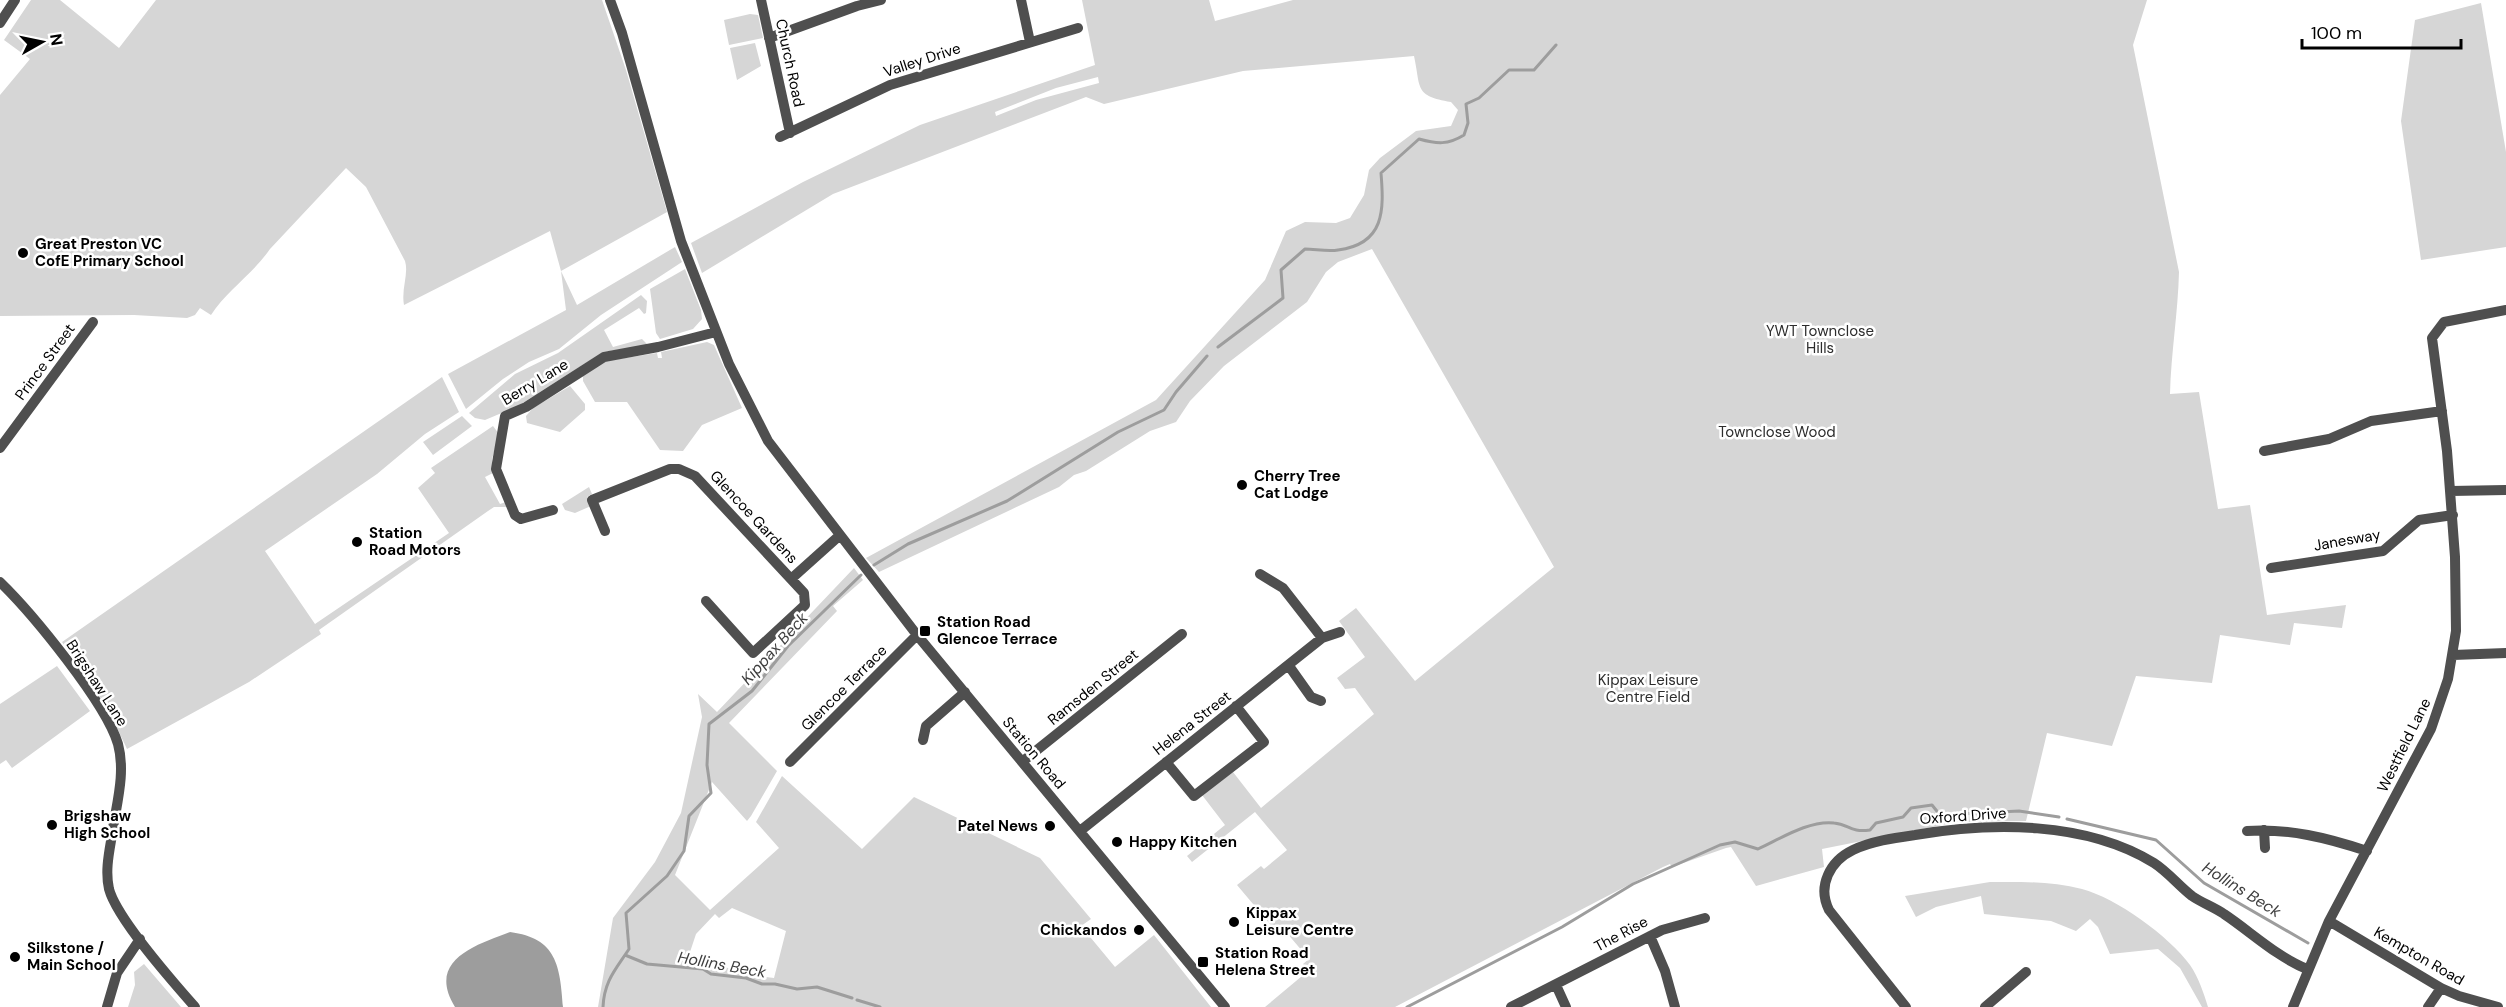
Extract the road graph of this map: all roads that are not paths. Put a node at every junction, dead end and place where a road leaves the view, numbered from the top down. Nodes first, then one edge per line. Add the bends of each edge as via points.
1 (15, 0) edge
2 (610, 0) edge
3 (761, 0) edge
4 (881, 0) edge
5 (1021, 0) edge
6 (0, 23) edge
7 (1078, 28) dead end
8 (769, 38) junction
9 (1030, 42) junction
10 (785, 135) joint
11 (2506, 310) edge
12 (93, 322) dead end
13 (716, 332) junction
14 (2442, 411) junction
15 (0, 448) edge
16 (2264, 451) dead end
17 (2506, 489) edge
18 (2451, 491) junction
19 (553, 510) dead end
20 (2453, 515) junction
21 (605, 531) dead end
22 (839, 536) junction
23 (2271, 568) dead end
24 (1260, 574) dead end
25 (791, 579) junction
26 (0, 582) edge
27 (706, 601) dead end
28 (1340, 632) dead end
29 (1182, 634) dead end
30 (917, 635) junction
31 (1322, 638) junction
32 (2506, 653) edge
33 (2453, 655) junction
34 (1289, 666) junction
35 (965, 692) junction
36 (1321, 701) dead end
37 (1236, 706) junction
38 (923, 740) dead end
39 (790, 762) dead end
40 (1022, 762) junction
41 (1167, 762) junction
42 (2264, 830) junction
43 (1080, 831) junction
44 (2247, 831) dead end
45 (2265, 848) dead end
46 (2367, 851) junction
47 (1705, 918) dead end
48 (2329, 921) junction
49 (1650, 936) junction
50 (140, 939) junction
51 (2307, 969) junction
52 (2026, 972) dead end
53 (1556, 985) junction
54 (2441, 988) junction
55 (107, 1007) edge
56 (195, 1007) edge
57 (1225, 1007) edge
58 (1511, 1007) edge
59 (1566, 1007) edge
60 (1675, 1007) edge
61 (1906, 1007) edge
62 (1985, 1007) edge
63 (2293, 1007) edge
64 (2428, 1007) edge
65 (2498, 1007) edge

1 - 6 street
2 - 13 street via 681,241
3 - 8 street, Church Road
4 - 8 street
5 - 9 street
7 - 9 street, Valley Drive
8 - 10 street, Church Road
9 - 10 street, Valley Drive via 890,85
11 - 14 street, Westfield Lane via 2450,320 2434,332 2432,344
12 - 15 street, Prince Street
13 - 19 street, Berry Lane via 604,357 526,407 505,416 496,469 515,515 521,519
13 - 22 street, Station Road via 768,441
14 - 16 street via 2371,421 2329,439
14 - 18 street, Westfield Lane
17 - 18 street
18 - 20 street, Westfield Lane
20 - 23 street, Janesway via 2419,520 2384,551
20 - 33 street, Westfield Lane
21 - 25 street, Glencoe Gardens via 592,500 662,471 679,469 695,476
22 - 25 street, Glencoe Gardens
22 - 30 street, Station Road
24 - 31 street via 1283,588
25 - 27 street, Glencoe Gardens via 804,593 805,605 753,653
26 - 50 street, Brigshaw Lane via 72,668 114,734 121,765 107,862 109,887 116,905
28 - 31 street
29 - 40 street, Ramsden Street
30 - 35 street, Station Road
30 - 39 street, Glencoe Terrace
31 - 34 street, Helena Street
32 - 33 street
33 - 46 street, Westfield Lane via 2432,729
34 - 36 street via 1311,697
34 - 37 street, Helena Street
35 - 38 street via 926,726
35 - 40 street, Station Road
37 - 41 street, Helena Street
37 - 41 street via 1264,742 1194,796
40 - 43 street, Station Road
41 - 43 street, Helena Street
42 - 44 street
42 - 45 street
42 - 46 street via 2332,840
43 - 57 street, Station Road
46 - 48 street, Westfield Lane
47 - 49 street, The Rise via 1676,924
48 - 51 street, Westfield Lane
48 - 54 street, Kempton Road
49 - 53 street, The Rise
49 - 60 street
50 - 55 street via 117,973
50 - 56 street, Brigshaw Lane
51 - 61 street, Oxford Drive via 2193,897 2157,865 2134,853 2060,831 1970,828 1861,847 1840,858 1827,878 1825,898 1829,910
51 - 63 street, Westfield Lane
52 - 62 street
53 - 58 street, The Rise
53 - 59 street
54 - 64 street
54 - 65 street, Kempton Road

